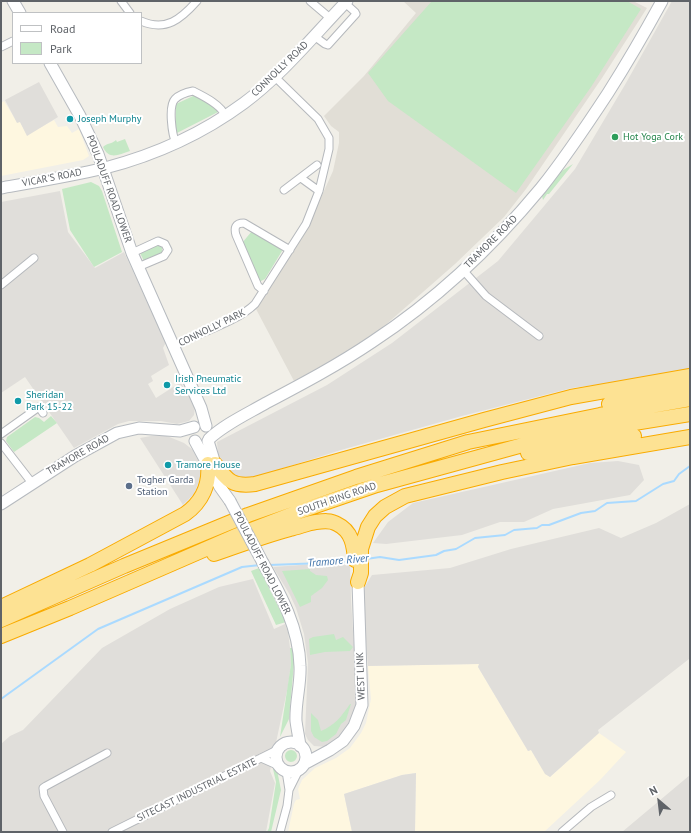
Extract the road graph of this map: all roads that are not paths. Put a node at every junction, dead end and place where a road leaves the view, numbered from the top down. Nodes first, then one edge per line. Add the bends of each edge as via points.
1 (13, 1) edge
2 (121, 1) edge
3 (197, 1) edge
4 (310, 1) edge
5 (662, 1) edge
6 (346, 2) edge
7 (128, 11) edge
8 (19, 12) edge
9 (330, 18) junction
10 (142, 21) edge
11 (314, 36) junction
12 (12, 42) edge
13 (1, 47) edge
14 (51, 64) edge
15 (275, 77) junction
16 (225, 116) junction
17 (176, 143) junction
18 (317, 165) dead end
19 (103, 168) junction
20 (301, 178) junction
21 (1, 188) edge
22 (284, 190) dead end
23 (319, 191) junction
24 (290, 250) junction
25 (132, 253) junction
26 (34, 258) dead end
27 (138, 267) junction
28 (463, 270) junction
29 (1, 285) edge
30 (264, 291) junction
31 (539, 336) dead end
32 (174, 346) junction
33 (690, 376) edge
34 (690, 389) edge
35 (690, 399) edge
36 (250, 412) junction
37 (43, 414) dead end
38 (690, 414) edge
39 (690, 421) edge
40 (201, 426) junction
41 (690, 428) edge
42 (163, 430) junction
43 (1, 434) edge
44 (690, 437) edge
45 (194, 440) junction
46 (208, 440) junction
47 (468, 442) junction
48 (1, 444) edge
49 (465, 461) junction
50 (212, 464) junction
51 (32, 483) junction
52 (377, 485) junction
53 (1, 504) edge
54 (358, 582) junction
55 (115, 589) junction
56 (1, 607) edge
57 (1, 620) edge
58 (1, 636) edge
59 (296, 721) junction
60 (282, 747) junction
61 (302, 747) junction
62 (107, 753) dead end
63 (324, 753) junction
64 (261, 758) junction
65 (301, 767) junction
66 (282, 768) junction
67 (289, 790) junction
68 (611, 795) dead end
69 (63, 832) edge
70 (112, 832) edge
71 (280, 832) edge
72 (562, 832) edge

1 - 8 street
2 - 7 street
3 - 10 street via 186,14 173,22 160,25
4 - 9 street
5 - 28 street, TRAMORE ROAD via 619,74 565,156 522,210
6 - 9 street, CONNOLLY ROAD
6 - 11 street, CONNOLLY ROAD via 356,14 328,45
9 - 11 street, CONNOLLY ROAD
11 - 15 street, CONNOLLY ROAD
12 - 13 street
14 - 19 street, POULADUFF ROAD LOWER via 82,121
15 - 16 street, CONNOLLY ROAD
15 - 23 street, CONNOLLY PARK via 318,119 329,138 328,158
16 - 17 street, CONNOLLY ROAD
16 - 17 street via 217,106 193,91 176,98 172,105 172,131
17 - 19 street, CONNOLLY ROAD via 151,154
18 - 20 street
19 - 21 street, VICAR'S ROAD
19 - 25 street, POULADUFF ROAD LOWER
20 - 22 street
20 - 23 street
23 - 24 street, CONNOLLY PARK via 306,224
24 - 30 street, CONNOLLY PARK
24 - 30 street via 244,223 239,223 234,229 258,286
25 - 27 street, POULADUFF ROAD LOWER
25 - 27 street, POULADUFF ROAD LOWER via 158,241 165,244 168,250 164,256
26 - 29 street
27 - 32 street, POULADUFF ROAD LOWER
28 - 31 street via 486,296
28 - 36 street, TRAMORE ROAD via 404,320 330,368
30 - 32 street, CONNOLLY PARK via 255,304 243,314
32 - 40 street, POULADUFF ROAD LOWER via 201,408
33 - 50 highway via 558,401 255,484 230,481
34 - 47 highway via 586,409
35 - 47 highway, SOUTH RING ROAD
36 - 40 street, TRAMORE ROAD
36 - 46 street, TRAMORE ROAD
37 - 43 street via 39,407
38 - 49 highway, SOUTH RING ROAD via 538,441
39 - 49 highway
40 - 42 street, TRAMORE ROAD via 180,431
40 - 45 street via 191,433
40 - 46 street via 210,430
41 - 52 highway via 531,452
42 - 45 street, TRAMORE ROAD
42 - 51 street, TRAMORE ROAD via 139,428 117,433
44 - 54 highway via 566,458 405,496 380,512 368,527 361,549 361,573
45 - 46 street via 201,444
45 - 50 street, POULADUFF ROAD LOWER
46 - 50 street, POULADUFF ROAD LOWER
47 - 57 highway, SOUTH RING ROAD via 356,477 248,515
48 - 51 street
49 - 52 highway, SOUTH RING ROAD
50 - 56 highway via 204,492 185,514 90,565
50 - 59 street, POULADUFF ROAD LOWER, bridge via 277,588 292,623 300,658
51 - 53 street, TRAMORE ROAD
52 - 55 highway, SOUTH RING ROAD via 238,535
54 - 55 highway via 354,547 350,536 344,528 326,521 273,534
54 - 63 street, WEST LINK via 362,705 349,735
55 - 58 highway, SOUTH RING ROAD
59 - 60 street, POULADUFF ROAD LOWER
59 - 61 street, POULADUFF ROAD LOWER
60 - 61 street via 292,742
60 - 64 street, SITECAST INDUSTRIAL ESTATE
60 - 66 street, POULADUFF ROAD LOWER via 276,757
61 - 63 street
61 - 65 street, POULADUFF ROAD LOWER via 306,757
62 - 69 street via 43,788 44,796
63 - 65 street, WEST LINK
64 - 66 street, SITECAST INDUSTRIAL ESTATE
64 - 70 street, SITECAST INDUSTRIAL ESTATE
65 - 66 street via 290,772
65 - 67 street, POULADUFF ROAD LOWER
66 - 67 street, POULADUFF ROAD LOWER
67 - 71 street, POULADUFF ROAD LOWER
68 - 72 street via 591,807

